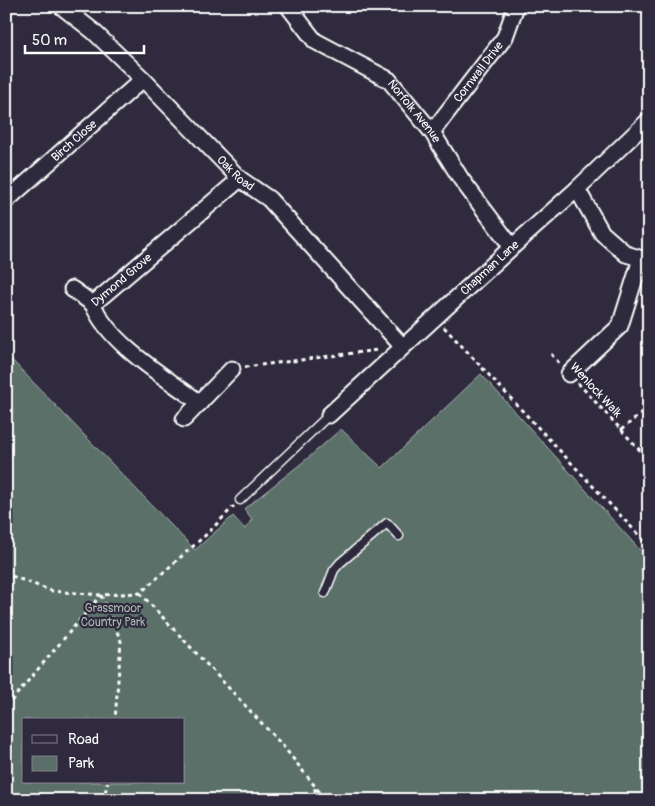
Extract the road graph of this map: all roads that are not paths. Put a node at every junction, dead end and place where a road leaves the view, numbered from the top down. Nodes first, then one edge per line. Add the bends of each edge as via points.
1 (61, 6) edge
2 (288, 6) edge
3 (516, 6) edge
4 (142, 79) junction
5 (649, 120) edge
6 (432, 132) junction
7 (240, 178) junction
8 (577, 189) junction
9 (6, 200) edge
10 (512, 247) junction
11 (645, 260) edge
12 (72, 289) dead end
13 (93, 304) junction
14 (403, 346) junction
15 (232, 369) road end
16 (569, 374) road end
17 (200, 403) junction
18 (329, 414) joint
19 (184, 419) dead end
20 (240, 500) road end
21 (398, 536) dead end
22 (325, 593) dead end

1 - 4 street, Oak Road via 93,31
2 - 6 street, Norfolk Avenue via 315,41 388,80
3 - 6 street, Cornwall Drive via 505,37
4 - 7 street, Oak Road
4 - 9 street, Birch Close
5 - 8 street, Chapman Lane
6 - 10 street, Norfolk Avenue via 461,179
7 - 13 street, Dymond Grove
7 - 14 street, Oak Road via 269,199
8 - 10 street, Chapman Lane
8 - 11 street via 602,233 626,254
10 - 14 street, Chapman Lane
11 - 16 street via 620,326
12 - 13 street
13 - 17 street, Dymond Grove via 102,323 126,347
14 - 18 street, Chapman Lane
15 - 17 street
17 - 19 street
18 - 20 lane
21 - 22 lane via 387,523 340,563

